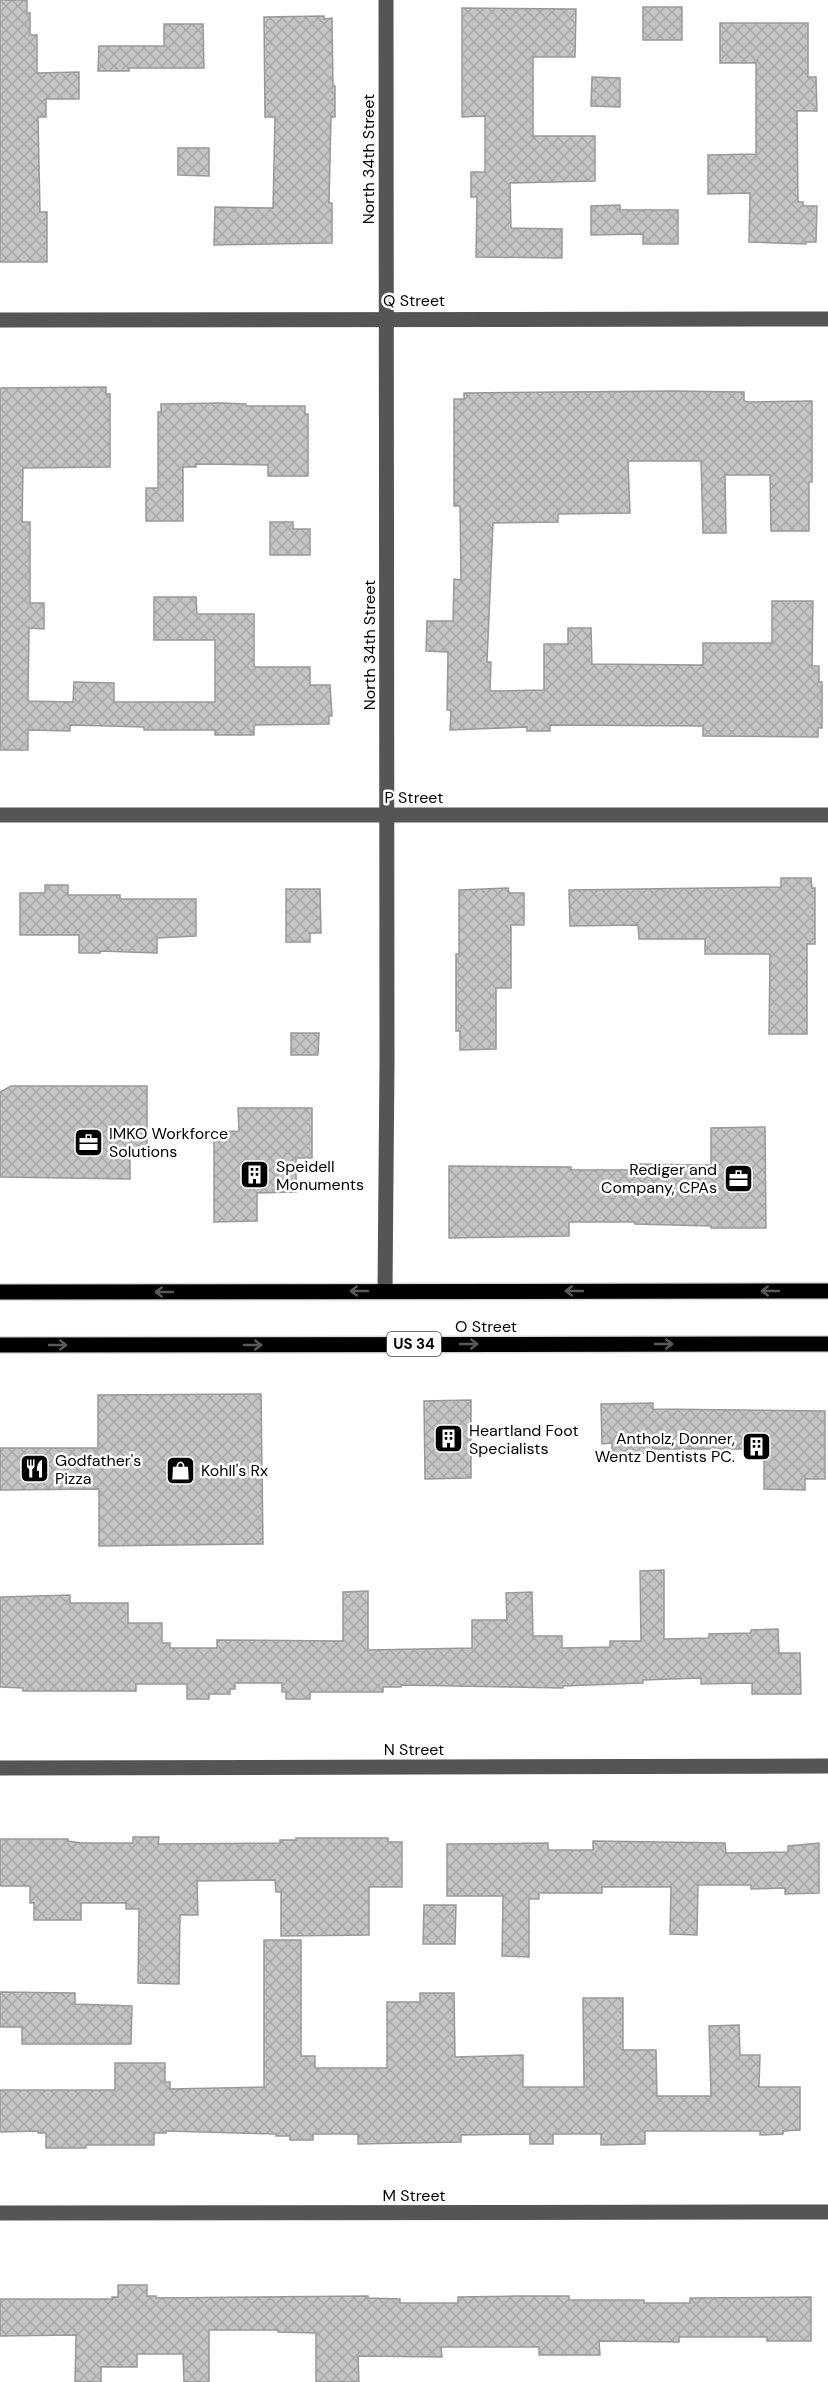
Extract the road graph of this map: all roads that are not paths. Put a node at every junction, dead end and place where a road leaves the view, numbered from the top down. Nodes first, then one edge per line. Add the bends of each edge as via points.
1 (386, 0) edge
2 (387, 318) junction
3 (828, 319) edge
4 (0, 320) edge
5 (0, 815) edge
6 (387, 815) junction
7 (828, 815) edge
8 (385, 1291) junction
9 (828, 1291) edge
10 (0, 1292) edge
11 (828, 1344) edge
12 (0, 1345) edge
13 (828, 1766) edge
14 (0, 1768) edge
15 (828, 2212) edge
16 (0, 2213) edge

1 - 2 street, North 34th Street
2 - 3 street, Q Street
2 - 4 street, Q Street
2 - 6 street, North 34th Street
5 - 6 street, P Street
6 - 7 street, P Street
6 - 8 street, North 34th Street
9 -> 8 main road
8 -> 10 main road
12 -> 11 main road, O Street / US 34
13 - 14 street, N Street
15 - 16 street, M Street

